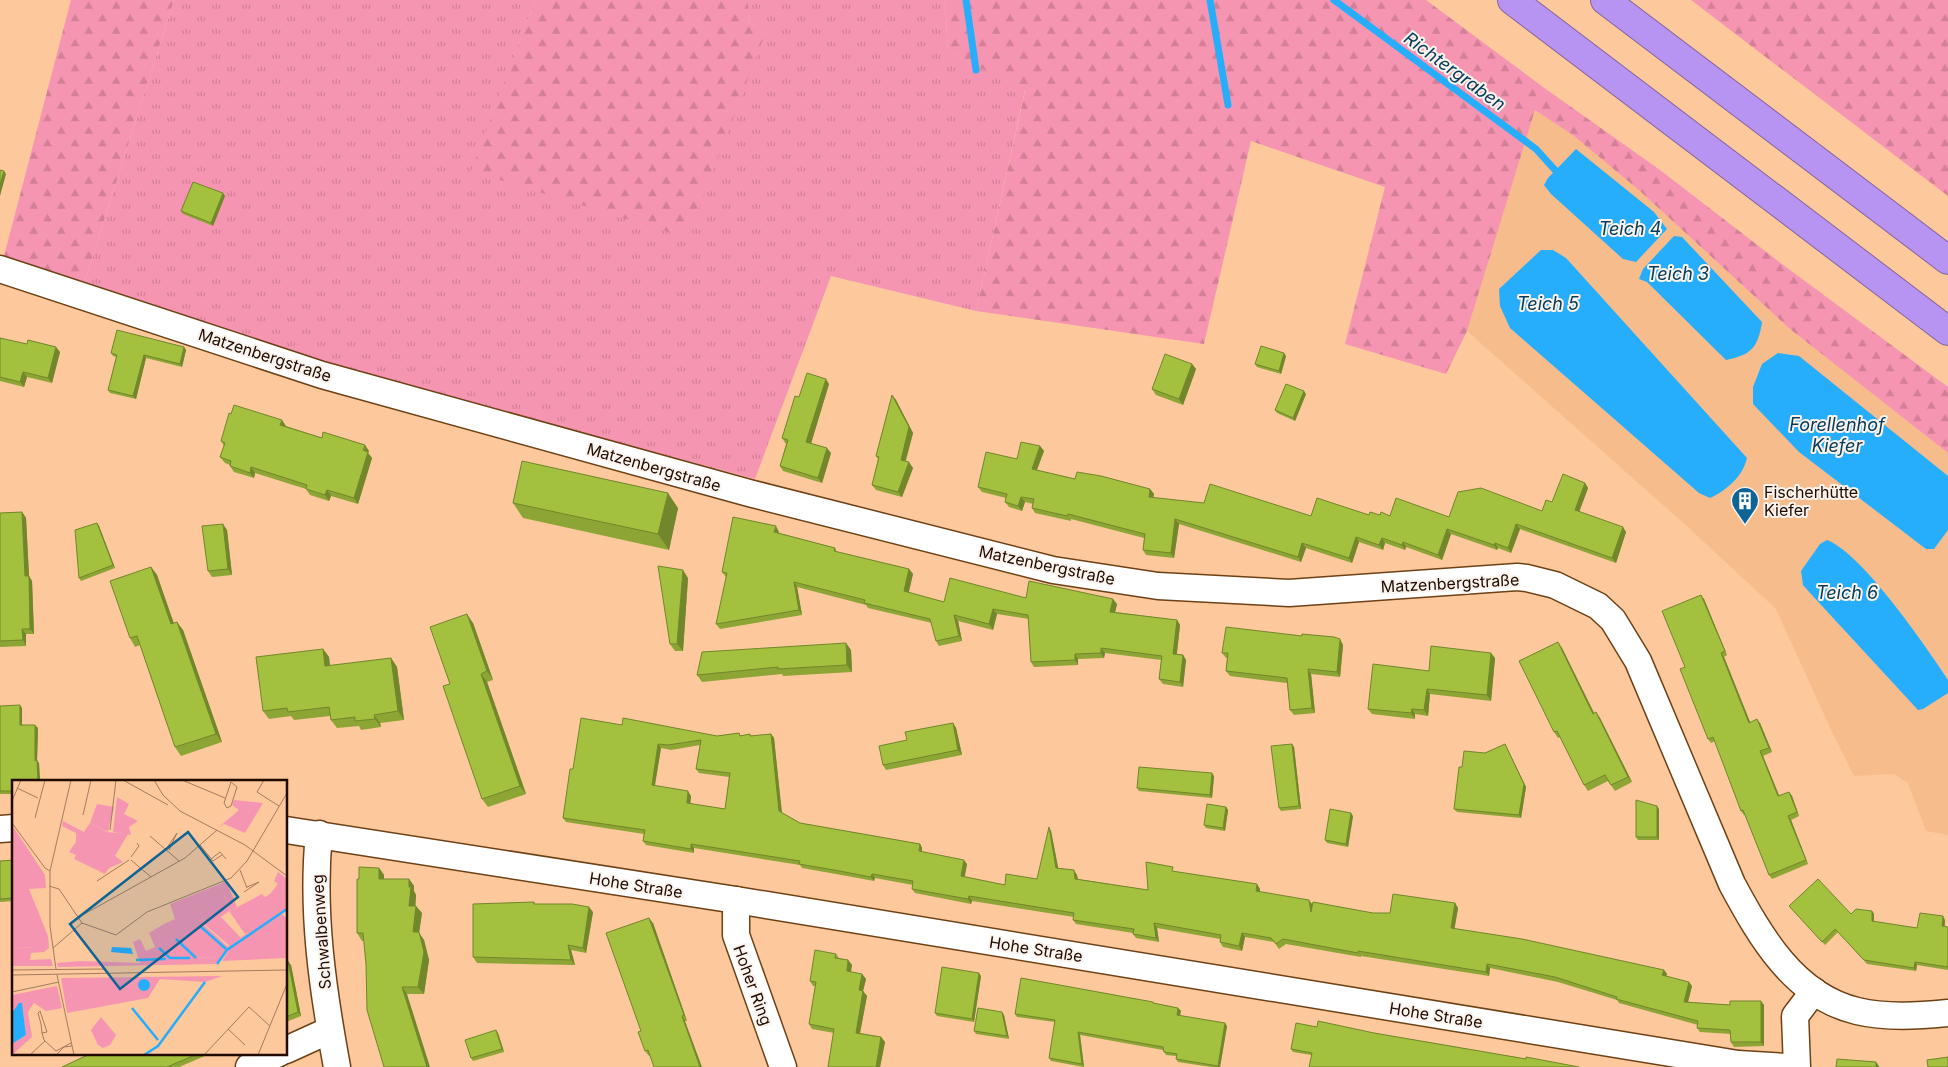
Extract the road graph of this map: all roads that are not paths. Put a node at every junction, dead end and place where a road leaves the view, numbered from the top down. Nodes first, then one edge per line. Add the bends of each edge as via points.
1 (1512, 0) edge
2 (1605, 0) edge
3 (1948, 260) edge
4 (0, 269) edge
5 (1948, 331) edge
6 (288, 830) edge
7 (319, 834) junction
8 (736, 900) junction
9 (1814, 991) junction
10 (1948, 1013) edge
11 (330, 1030) junction
12 (288, 1049) edge
13 (277, 1054) edge
14 (249, 1067) edge
15 (337, 1067) edge
16 (783, 1067) edge
17 (1786, 1067) edge
18 (1796, 1067) edge

1 - 5 highway
2 - 3 highway
4 - 9 street, Matzenbergstraße via 322,375 749,493 1053,570 1158,586 1288,593 1517,577 1555,585 1598,606 1620,629 1638,661 1732,884 1750,919 1787,969
6 - 7 street, Hohe Straße
7 - 8 street, Hohe Straße
7 - 11 street, Schwalbenweg via 315,892
8 - 16 street, Hoher Ring via 736,936
8 - 17 street, Hohe Straße via 1728,1062
9 - 10 street via 1857,1011 1920,1015
9 - 18 street via 1796,1016
11 - 12 street
11 - 15 street, Schwalbenweg
13 - 14 street

